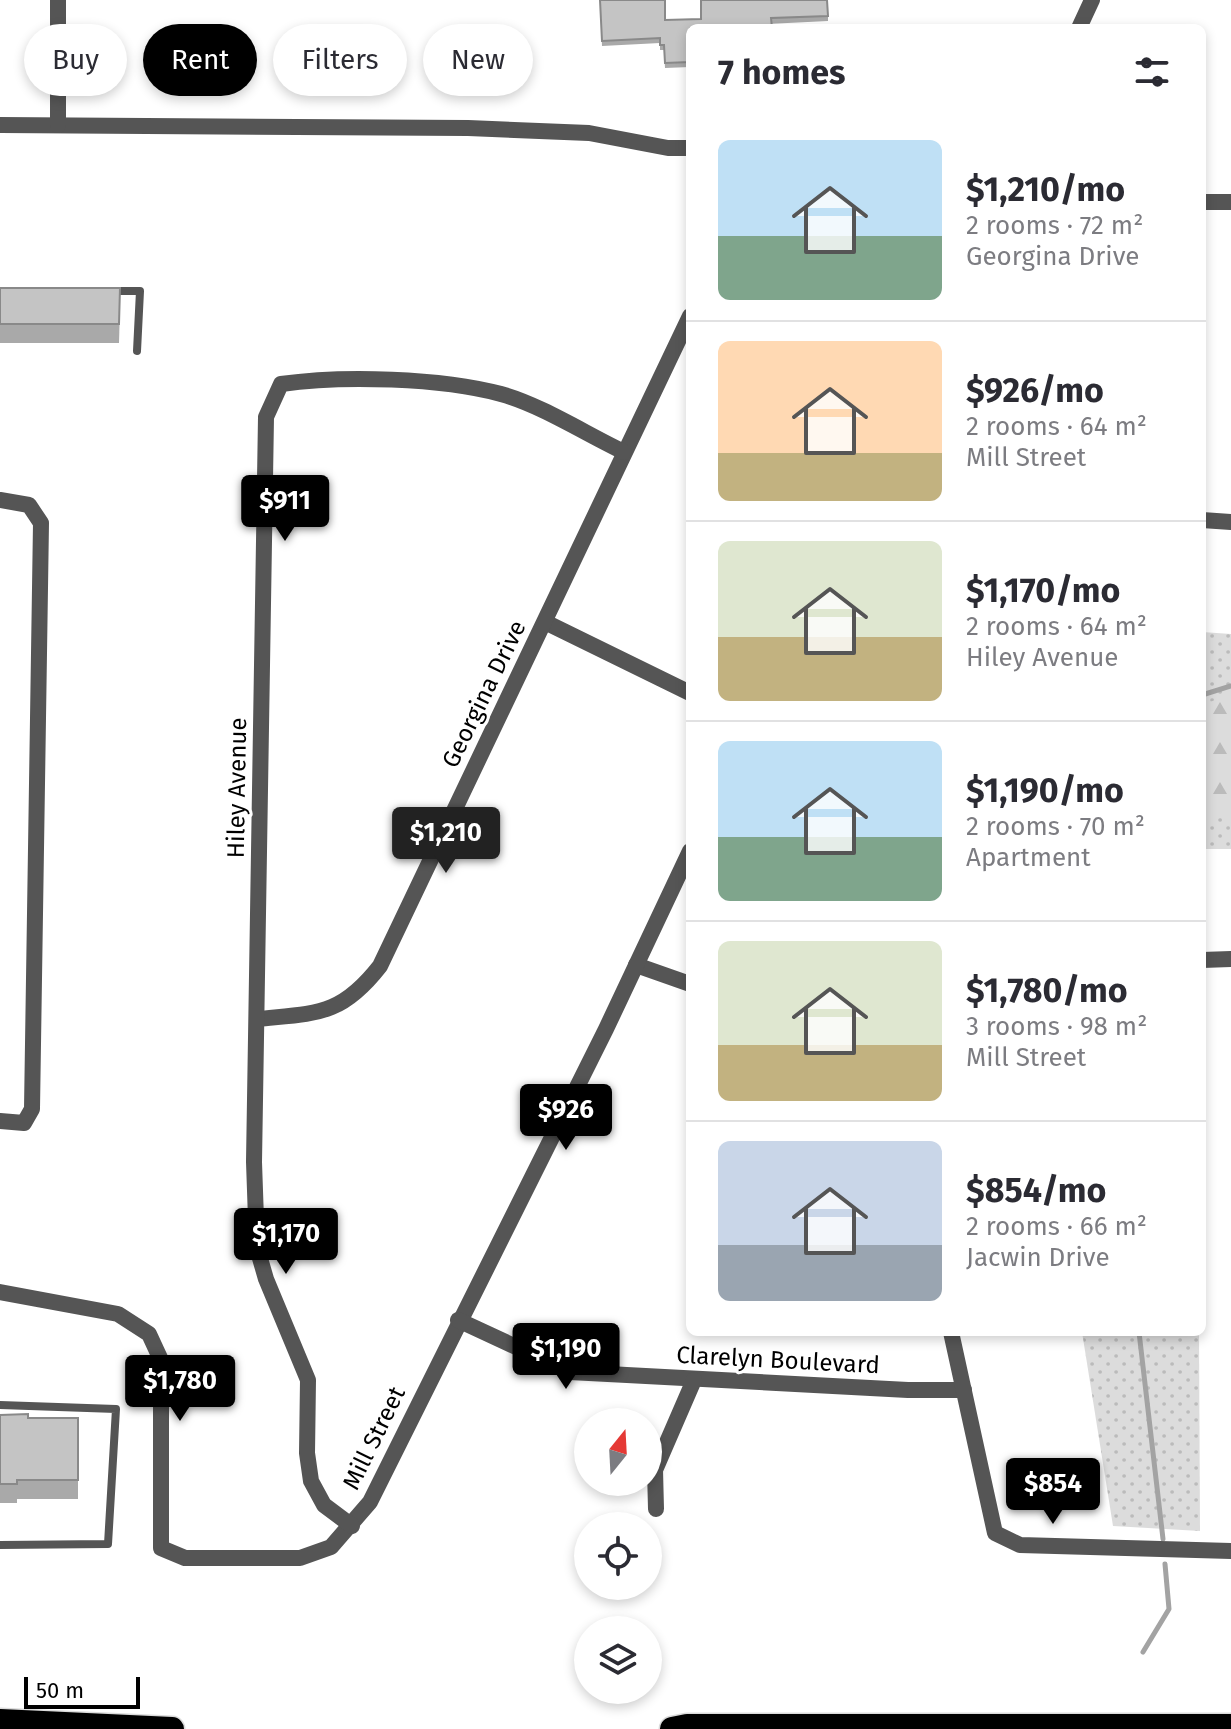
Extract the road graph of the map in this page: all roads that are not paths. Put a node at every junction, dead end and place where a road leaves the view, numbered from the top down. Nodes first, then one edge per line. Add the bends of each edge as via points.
1 (58, 0) edge
2 (1092, 0) edge
3 (1081, 24) edge
4 (0, 125) edge
5 (58, 125) junction
6 (686, 148) edge
7 (1206, 202) edge
8 (1231, 202) edge
9 (109, 291) edge
10 (686, 324) edge
11 (137, 351) dead end
12 (624, 452) junction
13 (0, 500) edge
14 (1206, 520) edge
15 (1231, 522) edge
16 (545, 622) junction
17 (686, 691) edge
18 (686, 859) edge
19 (1231, 959) edge
20 (1206, 960) edge
21 (636, 965) junction
22 (686, 983) edge
23 (258, 1019) junction
24 (0, 1121) edge
25 (0, 1292) edge
26 (458, 1320) junction
27 (952, 1336) edge
28 (694, 1380) junction
29 (964, 1390) junction
30 (0, 1405) edge
31 (656, 1509) dead end
32 (352, 1526) junction
33 (0, 1545) edge
34 (1231, 1551) edge
35 (0, 1721) edge
36 (1231, 1726) edge
37 (172, 1729) edge
38 (672, 1729) edge

1 - 5 street
2 - 3 street
4 - 5 street
5 - 6 street via 559,132
7 - 8 street
9 - 11 lane via 140,291
10 - 12 street, Georgina Drive
12 - 16 street, Georgina Drive
12 - 23 street, Hiley Avenue via 504,395 454,384 281,384 266,417
13 - 24 street via 29,505 41,523 32,1109 24,1123
14 - 15 street
16 - 17 street
16 - 23 street, Georgina Drive via 380,966 358,994 317,1014
18 - 21 street, Mill Street
19 - 20 street
21 - 22 street
21 - 26 street, Mill Street
23 - 32 street, Hiley Avenue via 257,1248 308,1380 311,1481 324,1505
25 - 32 street, Mill Street via 118,1314 149,1334 161,1360 161,1548 185,1558 300,1558 331,1547
26 - 28 street, Clarelyn Boulevard via 570,1372
26 - 32 street, Mill Street via 370,1502
27 - 29 street
28 - 29 street, Clarelyn Boulevard
28 - 31 street via 655,1470
29 - 34 street via 995,1533 1020,1545
30 - 33 lane via 116,1409 108,1544
35 - 37 highway
36 - 38 highway

